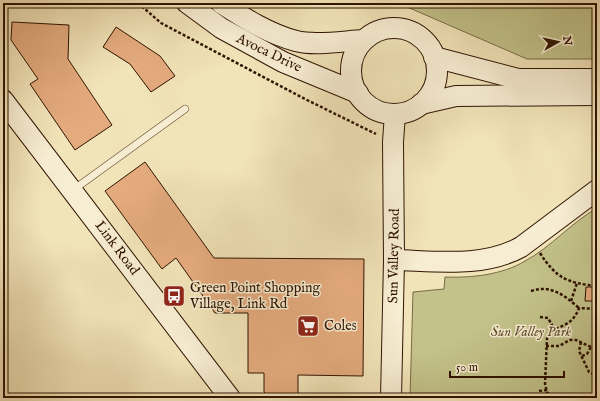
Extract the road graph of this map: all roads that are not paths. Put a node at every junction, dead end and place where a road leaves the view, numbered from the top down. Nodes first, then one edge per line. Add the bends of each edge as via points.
1 (187, 3) edge
2 (221, 3) edge
3 (364, 40) junction
4 (434, 57) junction
5 (597, 79) edge
6 (358, 93) junction
7 (597, 95) edge
8 (3, 100) edge
9 (421, 104) junction
10 (185, 109) dead end
11 (394, 114) junction
12 (72, 190) junction
13 (597, 190) edge
14 (394, 260) junction
15 (230, 398) edge
16 (391, 398) edge

1 - 6 main road, Avoca Drive via 221,28 283,62
2 - 3 main road, Avoca Drive via 267,30 296,41 326,43
3 - 4 main road via 377,31 390,28 405,29 419,36
3 - 6 main road via 354,55 352,78
4 - 5 main road via 518,79
4 - 9 main road via 437,70 435,84
6 - 11 main road via 367,104 381,112
7 - 9 main road via 456,96
8 - 12 main road, Link Road
9 - 11 main road via 408,111
10 - 12 lane
11 - 14 main road, Sun Valley Road
12 - 15 main road, Link Road
13 - 14 main road via 510,253 465,261
14 - 16 main road, Sun Valley Road

